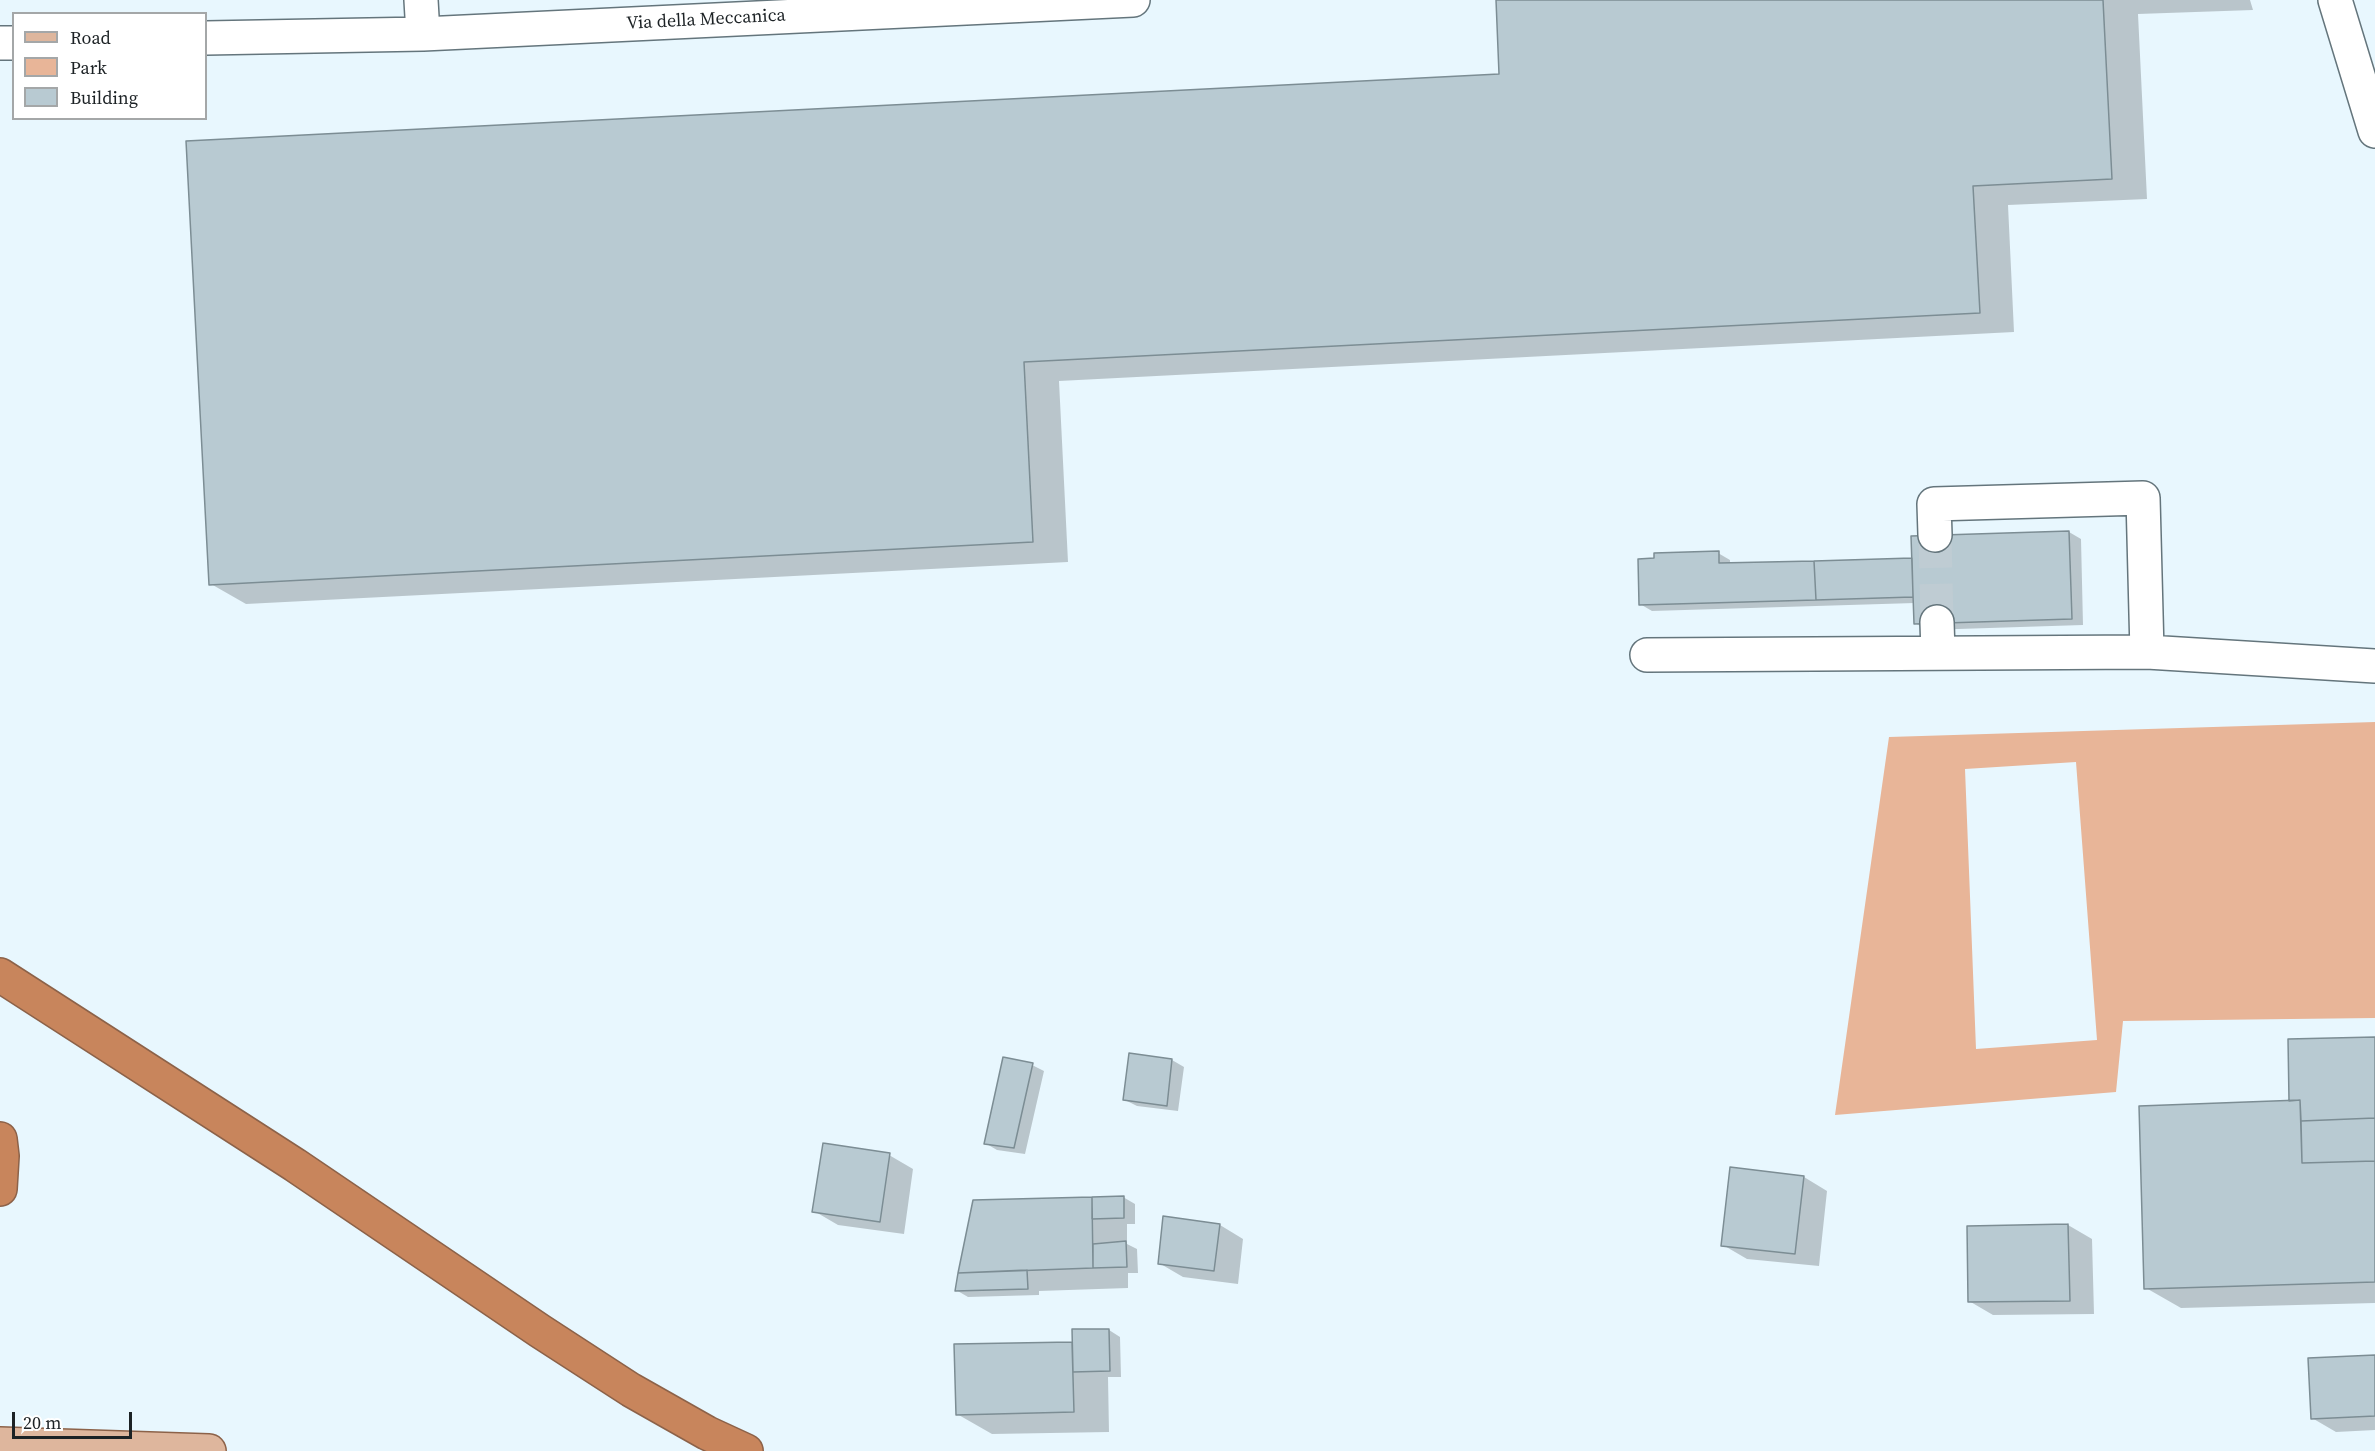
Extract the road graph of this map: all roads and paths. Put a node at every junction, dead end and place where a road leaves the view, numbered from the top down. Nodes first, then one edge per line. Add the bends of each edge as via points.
1 (421, 0) edge
2 (1133, 0) edge
3 (2335, 0) edge
4 (423, 34) junction
5 (207, 38) edge
6 (2375, 131) edge
7 (1935, 535) tunnel mouth
8 (2147, 652) junction
9 (1647, 655) dead end
10 (2375, 666) edge
11 (0, 975) edge
12 (0, 1139) edge
13 (0, 1189) edge
14 (0, 1444) edge
15 (209, 1451) edge
16 (746, 1451) edge

1 - 4 street
2 - 4 street, Via della Meccanica
3 - 6 street
4 - 5 street, Via della Meccanica
7 - 8 street via 1934,504 2143,498
8 - 9 street via 1938,638
8 - 10 street
11 - 16 highway via 295,1165 632,1390
12 - 13 highway
14 - 15 main road

